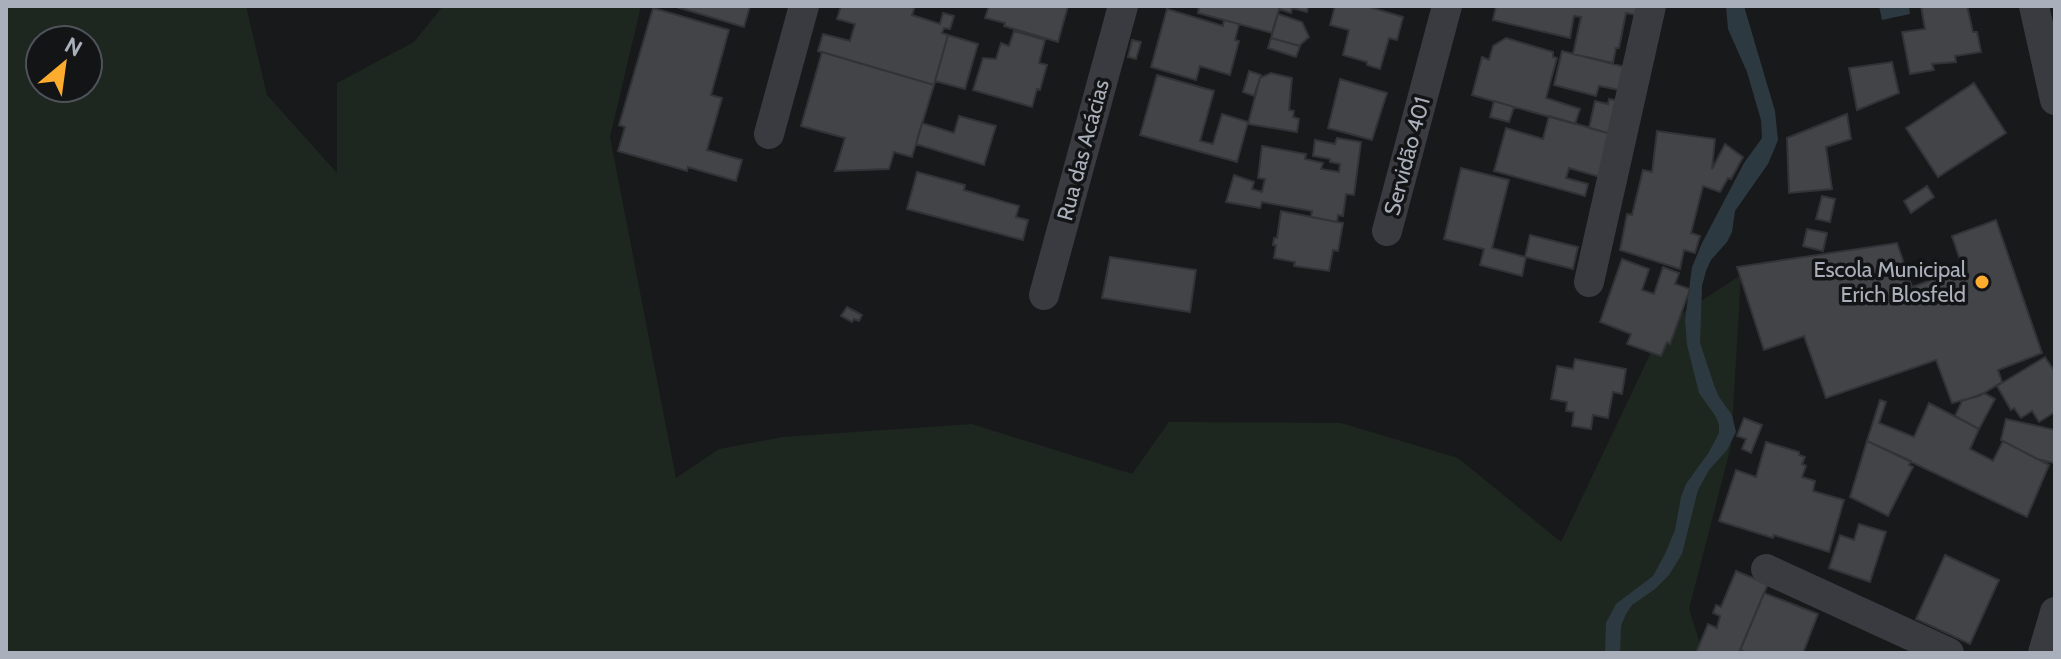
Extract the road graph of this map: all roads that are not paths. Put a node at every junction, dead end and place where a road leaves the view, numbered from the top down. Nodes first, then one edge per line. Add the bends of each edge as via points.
1 (804, 6) edge
2 (1123, 6) edge
3 (1447, 6) edge
4 (1651, 6) edge
5 (2034, 6) edge
6 (2055, 100) edge
7 (769, 134) dead end
8 (1387, 231) dead end
9 (1589, 282) dead end
10 (1044, 295) dead end
11 (1766, 569) dead end
12 (2055, 612) edge
13 (1949, 653) edge
14 (2043, 653) edge

1 - 7 street
2 - 10 street, Rua das Acácias
3 - 8 street, Servidão 401
4 - 9 street
5 - 6 street
11 - 13 street
12 - 14 street

